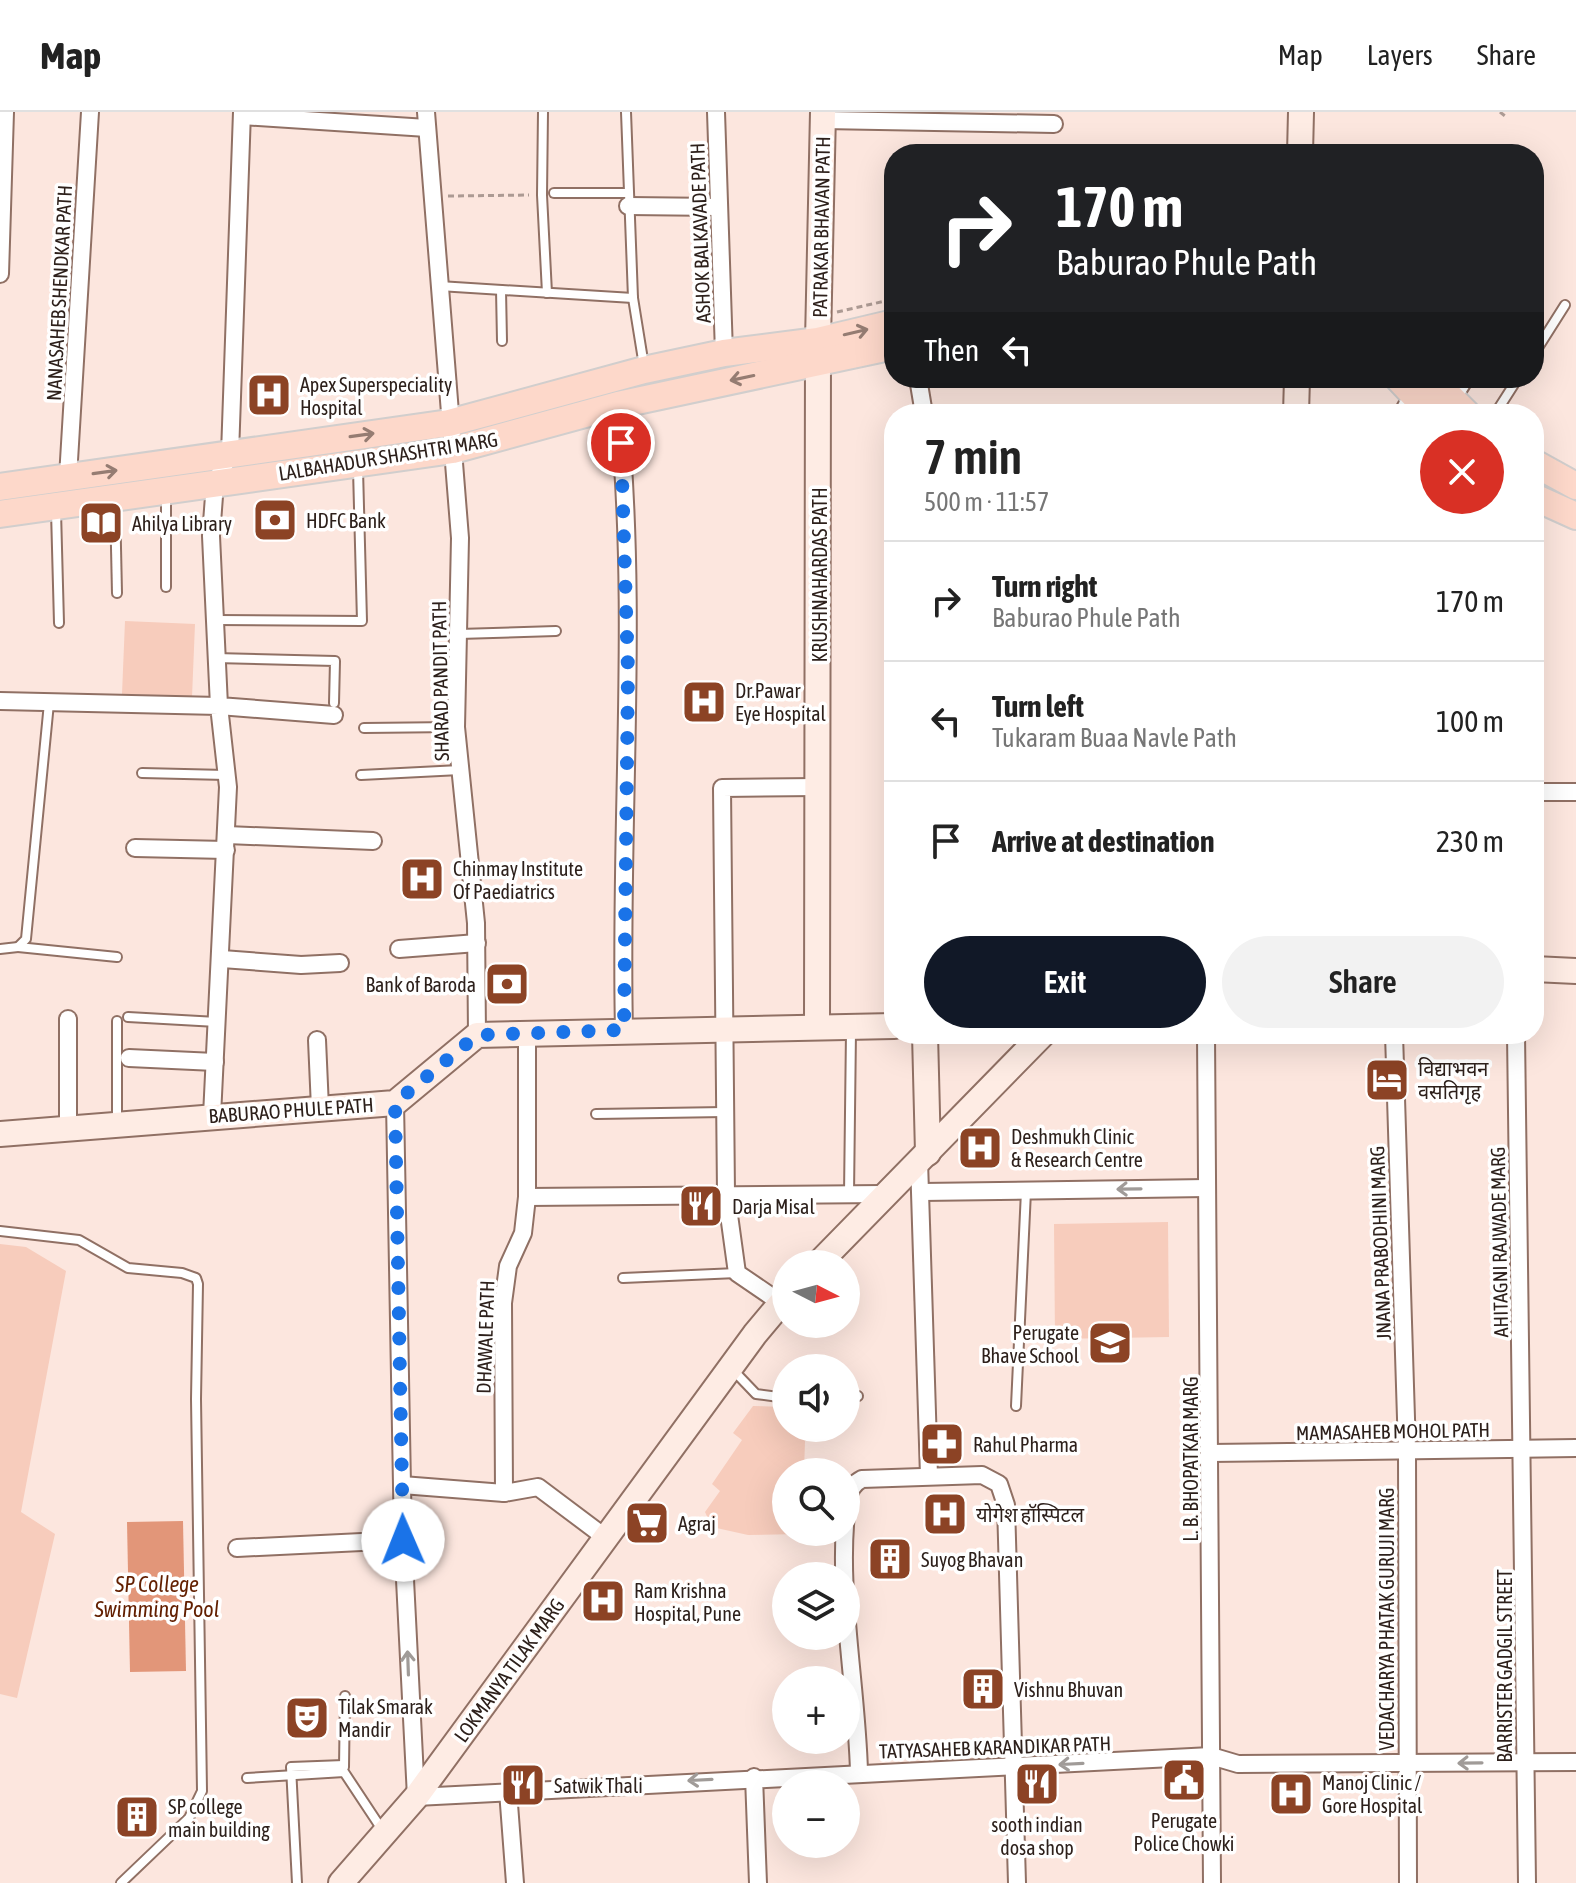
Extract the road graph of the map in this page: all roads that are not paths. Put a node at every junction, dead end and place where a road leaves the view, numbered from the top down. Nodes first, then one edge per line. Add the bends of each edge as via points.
1 (5, 112) edge
2 (90, 112) edge
3 (543, 112) edge
4 (626, 112) edge
5 (716, 112) edge
6 (1301, 112) edge
7 (242, 114) edge
8 (823, 116) edge
9 (427, 120) edge
10 (1054, 124) dead end
11 (1300, 144) edge
12 (554, 193) dead end
13 (628, 200) junction
14 (719, 207) junction
15 (0, 274) edge
16 (439, 286) junction
17 (501, 290) junction
18 (547, 293) junction
19 (633, 298) junction
20 (1565, 305) dead end
21 (884, 327) edge
22 (1544, 338) edge
23 (502, 341) dead end
24 (884, 347) edge
25 (818, 352) junction
26 (724, 353) junction
27 (644, 370) junction
28 (1411, 391) edge
29 (1438, 404) edge
30 (618, 405) junction
31 (449, 423) junction
32 (453, 450) junction
33 (230, 454) junction
34 (358, 463) junction
35 (68, 477) junction
36 (215, 483) junction
37 (0, 487) edge
38 (1547, 489) edge
39 (166, 490) junction
40 (115, 497) junction
41 (56, 506) junction
42 (0, 514) edge
43 (1576, 516) edge
44 (166, 587) dead end
45 (117, 593) dead end
46 (215, 620) junction
47 (59, 623) dead end
48 (556, 631) dead end
49 (458, 634) junction
50 (215, 658) junction
51 (0, 701) edge
52 (49, 703) junction
53 (219, 706) junction
54 (334, 709) joint
55 (456, 727) junction
56 (364, 728) dead end
57 (461, 770) junction
58 (142, 773) dead end
59 (226, 775) junction
60 (361, 775) dead end
61 (818, 787) junction
62 (1544, 792) edge
63 (1576, 792) edge
64 (373, 841) dead end
65 (226, 842) junction
66 (135, 848) dead end
67 (477, 943) junction
68 (18, 947) junction
69 (0, 949) edge
70 (399, 949) dead end
71 (117, 957) dead end
72 (222, 959) junction
73 (340, 963) dead end
74 (1544, 969) edge
75 (1576, 971) edge
76 (128, 1017) dead end
77 (68, 1019) dead end
78 (117, 1021) dead end
79 (218, 1022) junction
80 (817, 1026) junction
81 (884, 1026) edge
82 (851, 1027) junction
83 (722, 1028) junction
84 (624, 1030) junction
85 (477, 1035) junction
86 (527, 1035) junction
87 (317, 1040) dead end
88 (925, 1044) edge
89 (1033, 1044) edge
90 (1206, 1044) edge
91 (1394, 1044) edge
92 (1516, 1044) edge
93 (129, 1058) dead end
94 (215, 1062) junction
95 (395, 1103) junction
96 (320, 1108) junction
97 (725, 1112) junction
98 (596, 1114) dead end
99 (212, 1116) junction
100 (117, 1123) junction
101 (68, 1127) junction
102 (0, 1134) edge
103 (923, 1157) junction
104 (1207, 1188) junction
105 (1026, 1191) junction
106 (922, 1192) junction
107 (726, 1193) junction
108 (849, 1194) junction
109 (885, 1194) junction
110 (527, 1197) junction
111 (0, 1231) edge
112 (831, 1250) edge
113 (737, 1273) junction
114 (623, 1278) dead end
115 (772, 1294) edge
116 (772, 1314) edge
117 (731, 1367) junction
118 (772, 1396) edge
119 (1016, 1406) dead end
120 (1576, 1448) edge
121 (1523, 1449) junction
122 (1407, 1450) junction
123 (1210, 1453) junction
124 (929, 1476) junction
125 (402, 1485) junction
126 (504, 1493) junction
127 (606, 1538) junction
128 (403, 1540) junction
129 (237, 1548) dead end
130 (345, 1696) dead end
131 (1211, 1756) junction
132 (1525, 1762) junction
133 (1576, 1762) edge
134 (1405, 1764) junction
135 (344, 1768) junction
136 (1012, 1768) junction
137 (859, 1770) edge
138 (860, 1772) edge
139 (292, 1774) junction
140 (772, 1776) edge
141 (754, 1777) junction
142 (247, 1778) dead end
143 (508, 1791) junction
144 (416, 1797) junction
145 (383, 1832) junction
146 (121, 1883) edge
147 (297, 1883) edge
148 (341, 1883) edge
149 (515, 1883) edge
150 (758, 1883) edge
151 (1017, 1883) edge
152 (1212, 1883) edge
153 (1408, 1883) edge
154 (1527, 1883) edge

1 - 15 street
2 - 35 street, NANASAHEB SHENDKAR PATH
3 - 18 lane
4 - 13 lane
5 - 14 street, ASHOK BALKAVADE PATH
6 - 11 street
7 - 9 street
7 - 33 street
8 - 10 street
8 - 25 street, PATRAKAR BHAVAN PATH
9 - 16 street, SHARAD PANDIT PATH
12 - 13 lane
13 - 14 street
13 - 19 lane
14 - 26 street, ASHOK BALKAVADE PATH
16 - 17 lane
16 - 31 street, SHARAD PANDIT PATH
17 - 18 lane
17 - 23 lane
18 - 19 lane
19 - 27 lane
20 - 22 lane
25 -> 21 main road, LALBAHADUR SHASHTRI MARG
24 - 25 main road, LALBAHADUR SHASHTRI MARG
25 - 26 main road, LALBAHADUR SHASHTRI MARG
25 -> 30 main road, LALBAHADUR SHASHTRI MARG
25 - 61 street, KRUSHNAHARDAS PATH
26 - 27 main road, LALBAHADUR SHASHTRI MARG
27 - 31 main road, LALBAHADUR SHASHTRI MARG
28 - 29 main road
30 - 32 main road, LALBAHADUR SHASHTRI MARG
30 - 84 street via 628,671
31 - 32 street, SHARAD PANDIT PATH
33 -> 31 main road, LALBAHADUR SHASHTRI MARG
32 - 34 main road, LALBAHADUR SHASHTRI MARG
32 - 49 street, SHARAD PANDIT PATH via 460,538
35 -> 33 main road, LALBAHADUR SHASHTRI MARG
33 - 36 street
34 - 36 main road, LALBAHADUR SHASHTRI MARG
34 - 46 lane via 362,621
35 - 37 main road, LALBAHADUR SHASHTRI MARG
36 - 39 main road, LALBAHADUR SHASHTRI MARG
36 - 46 street
38 - 43 main road
39 - 40 main road, LALBAHADUR SHASHTRI MARG
39 - 44 lane
40 - 41 main road, LALBAHADUR SHASHTRI MARG
40 - 45 lane
41 - 42 main road, LALBAHADUR SHASHTRI MARG
41 - 47 lane
46 - 50 street
48 - 49 lane
49 - 55 street, SHARAD PANDIT PATH
50 - 53 street
50 - 54 lane via 335,661
51 - 52 street
52 - 53 street
52 - 68 lane via 28,925
53 - 54 street
53 - 59 street
55 - 56 lane
55 - 57 street, SHARAD PANDIT PATH
57 - 60 lane
57 - 67 street, SHARAD PANDIT PATH
58 - 59 lane
59 - 65 street
61 - 80 street, KRUSHNAHARDAS PATH
61 - 83 street via 722,788
62 - 63 street
64 - 65 street
65 - 66 street
65 - 72 street
67 - 70 street
67 - 85 street, SHARAD PANDIT PATH
68 - 69 lane
68 - 71 lane
72 - 73 street
72 - 79 street
74 - 75 street
76 - 79 lane
77 - 101 street
78 - 100 lane
79 - 94 street
80 - 82 street
80 - 83 street
81 - 82 street
82 - 108 lane
83 - 84 street
83 - 97 street
84 - 86 street
85 - 86 street
85 - 95 street, BABURAO PHULE PATH
86 - 110 street, DHAWALE PATH
87 - 96 street
88 - 103 street
89 - 103 street
90 - 104 street, L. B. BHOPATKAR MARG
91 - 122 street, JNANA PRABODHINI MARG
92 - 121 street, AHITAGNI RAJWADE MARG
93 - 94 street
94 - 99 street
95 - 96 street, BABURAO PHULE PATH
95 - 125 street
96 - 99 street, BABURAO PHULE PATH
97 - 98 lane
97 - 107 street
99 - 100 street, BABURAO PHULE PATH
100 - 101 street, BABURAO PHULE PATH
101 - 102 street, BABURAO PHULE PATH
103 - 106 street
103 - 109 street
104 -> 105 street
104 - 123 street, L. B. BHOPATKAR MARG
105 - 106 street
105 - 119 lane
106 - 124 street
107 - 108 street
107 - 110 street
107 - 113 street
108 - 109 street
109 - 112 street
110 - 126 street, DHAWALE PATH via 523,1233 508,1266 503,1303
111 - 146 lane via 79,1240 128,1268 182,1273 198,1284 202,1791 189,1818
113 - 114 lane
113 - 115 street
116 - 117 street, LOKMANYA TILAK MARG
117 - 118 lane via 756,1394
117 - 127 street, LOKMANYA TILAK MARG
120 - 121 street, MAMASAHEB MOHOL PATH
121 - 122 street, MAMASAHEB MOHOL PATH
121 - 132 street, BARRISTER GADGIL STREET
122 - 123 street, MAMASAHEB MOHOL PATH
122 - 134 street, VEDACHARYA PHATAK GURUJI MARG
123 - 131 street, L. B. BHOPATKAR MARG
124 - 136 street via 982,1475 999,1484 1006,1505
124 - 137 street via 862,1479 848,1495
125 - 126 street
125 - 128 street
126 - 127 street via 538,1487
127 - 144 street, LOKMANYA TILAK MARG
128 - 129 street
144 -> 128 street
130 - 135 lane
131 - 134 street, TATYASAHEB KARANDIKAR PATH via 1238,1764
131 -> 136 street, TATYASAHEB KARANDIKAR PATH
131 - 152 street, L. B. BHOPATKAR MARG
132 - 133 street, TATYASAHEB KARANDIKAR PATH
132 -> 134 street, TATYASAHEB KARANDIKAR PATH
132 - 154 street, BARRISTER GADGIL STREET
134 - 153 street, VEDACHARYA PHATAK GURUJI MARG
135 - 139 lane
135 - 145 lane
136 - 138 street, TATYASAHEB KARANDIKAR PATH
136 - 151 street
139 - 142 lane
139 - 147 lane
140 - 141 street, TATYASAHEB KARANDIKAR PATH
141 -> 143 street, TATYASAHEB KARANDIKAR PATH
141 - 150 street
143 - 144 street, TATYASAHEB KARANDIKAR PATH
143 - 149 street
144 - 145 street, LOKMANYA TILAK MARG
145 - 148 street, LOKMANYA TILAK MARG

